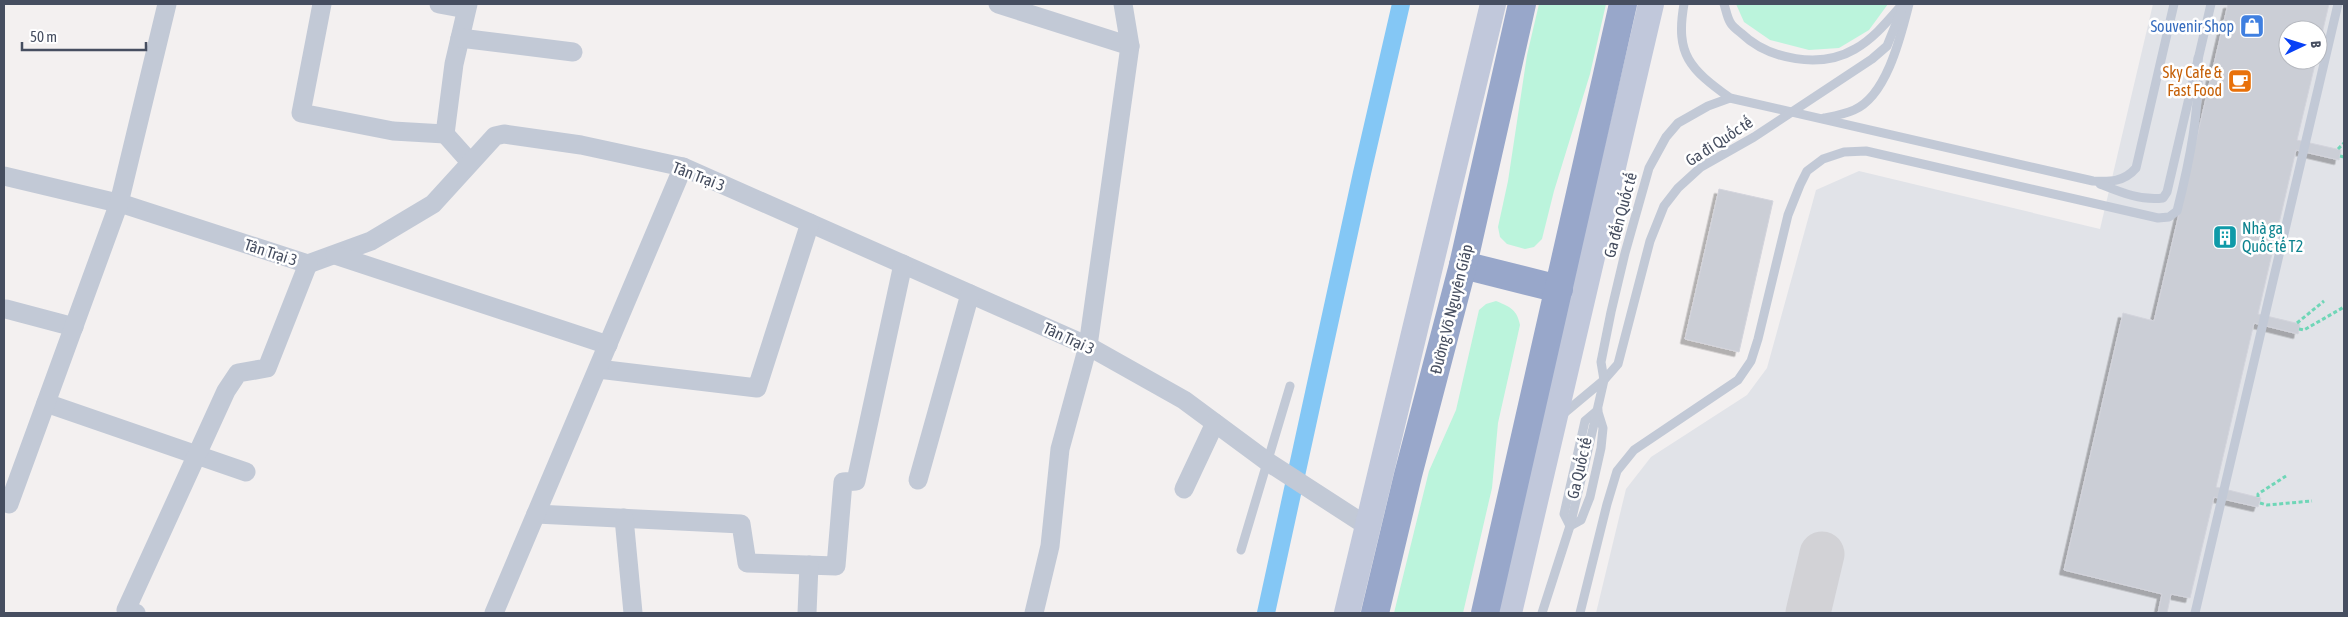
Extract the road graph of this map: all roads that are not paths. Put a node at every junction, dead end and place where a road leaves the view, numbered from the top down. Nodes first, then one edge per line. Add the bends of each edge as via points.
1 (167, 4) edge
2 (322, 4) edge
3 (439, 4) edge
4 (998, 4) edge
5 (1123, 4) edge
6 (1493, 4) edge
7 (1522, 4) edge
8 (1624, 4) edge
9 (1651, 4) edge
10 (1684, 4) edge
11 (1724, 4) edge
12 (1904, 4) edge
13 (1909, 4) edge
14 (2174, 4) edge
15 (2211, 4) edge
16 (2338, 4) edge
17 (467, 6) edge
18 (460, 38) junction
19 (1130, 46) junction
20 (573, 52) dead end
21 (2198, 58) junction
22 (1730, 98) junction
23 (1821, 119) junction
24 (445, 134) junction
25 (470, 162) junction
26 (683, 167) junction
27 (4, 176) edge
28 (2093, 181) junction
29 (119, 203) junction
30 (810, 223) junction
31 (334, 255) junction
32 (308, 264) junction
33 (903, 264) junction
34 (1463, 265) junction
35 (1559, 289) junction
36 (970, 294) junction
37 (6, 309) dead end
38 (74, 327) junction
39 (608, 344) junction
40 (1088, 346) junction
41 (598, 369) junction
42 (1604, 380) junction
43 (1290, 386) dead end
44 (46, 403) junction
45 (1598, 410) junction
46 (1553, 422) junction
47 (1216, 423) junction
48 (197, 453) junction
49 (1268, 462) junction
50 (246, 472) dead end
51 (918, 480) dead end
52 (1184, 489) dead end
53 (6, 509) edge
54 (536, 514) junction
55 (624, 518) junction
56 (1367, 526) junction
57 (1570, 526) junction
58 (1241, 550) dead end
59 (808, 565) junction
60 (136, 613) edge
61 (494, 613) edge
62 (633, 613) edge
63 (807, 613) edge
64 (1034, 613) edge
65 (1347, 613) edge
66 (1375, 613) edge
67 (1485, 613) edge
68 (1509, 613) edge
69 (1542, 613) edge
70 (1580, 613) edge
71 (2195, 613) edge

1 - 29 street
2 - 24 street via 301,113 393,131
3 - 17 street
4 - 19 street
5 - 19 street
6 - 56 main road, Đường Võ Nguyên Giáp
7 - 34 highway, Đường Võ Nguyên Giáp
8 - 35 highway
9 - 46 main road
10 - 22 lane via 1680,28 1684,52 1695,69
11 - 12 lane via 1730,23 1757,47 1782,56 1814,60 1835,58 1856,49
12 - 42 lane, Ga đi Quốc tế via 1887,46 1857,71 1701,167 1678,188 1664,206 1650,241 1618,364
13 - 23 lane via 1892,62 1870,97 1855,110
14 - 28 lane via 2136,168 2130,176 2113,182
15 - 21 lane
16 - 71 lane
17 - 18 street
18 - 20 street
18 - 24 street
19 - 40 street
21 - 28 lane via 2163,198 2152,200 2125,194
21 - 70 lane via 2198,100 2192,143 2177,211 2169,216 2158,218 1866,151 1844,152 1823,159 1807,171 1788,215 1751,360 1738,380 1634,450 1617,471
22 - 23 lane
22 - 42 lane, Ga đến Quốc tế via 1678,122 1649,168 1625,252 1600,362
23 - 28 lane
24 - 25 street
25 - 26 street, Tân Trại 3 via 494,136 504,134 581,145
25 - 31 street, Tân Trại 3 via 433,204 371,241
26 - 30 street, Tân Trại 3
26 - 39 street
27 - 29 street, Tân Trại 3
29 - 32 street, Tân Trại 3
29 - 38 street
30 - 33 street, Tân Trại 3
30 - 41 street via 757,388
31 - 32 street, Tân Trại 3
31 - 39 street
32 - 48 street via 267,368 238,373
33 - 36 street, Tân Trại 3
33 - 59 street via 856,481 843,482 836,566
34 - 35 highway
34 - 66 highway, Đường Võ Nguyên Giáp
35 - 67 highway
36 - 40 street, Tân Trại 3
36 - 51 street
37 - 38 street
38 - 44 street
39 - 41 street
40 - 47 street, Tân Trại 3 via 1184,400
40 - 64 street via 1060,448 1050,546
41 - 54 street
42 - 45 lane, Ga Quốc tế
42 - 46 lane
43 - 49 lane
44 - 48 street
44 - 53 street
45 - 57 lane, Ga Quốc tế via 1585,421 1564,514
45 - 57 lane, Ga Quốc tế via 1603,428 1590,497 1581,520
46 - 68 main road
47 - 49 street, Tân Trại 3
47 - 52 street
48 - 50 street
48 - 60 street via 126,610
49 - 56 street, Tân Trại 3
49 - 58 lane
54 - 55 street
54 - 61 street
55 - 59 street via 741,524 747,563
55 - 62 street
56 - 65 main road, Đường Võ Nguyên Giáp
57 - 69 lane, Ga Quốc tế
59 - 63 street

